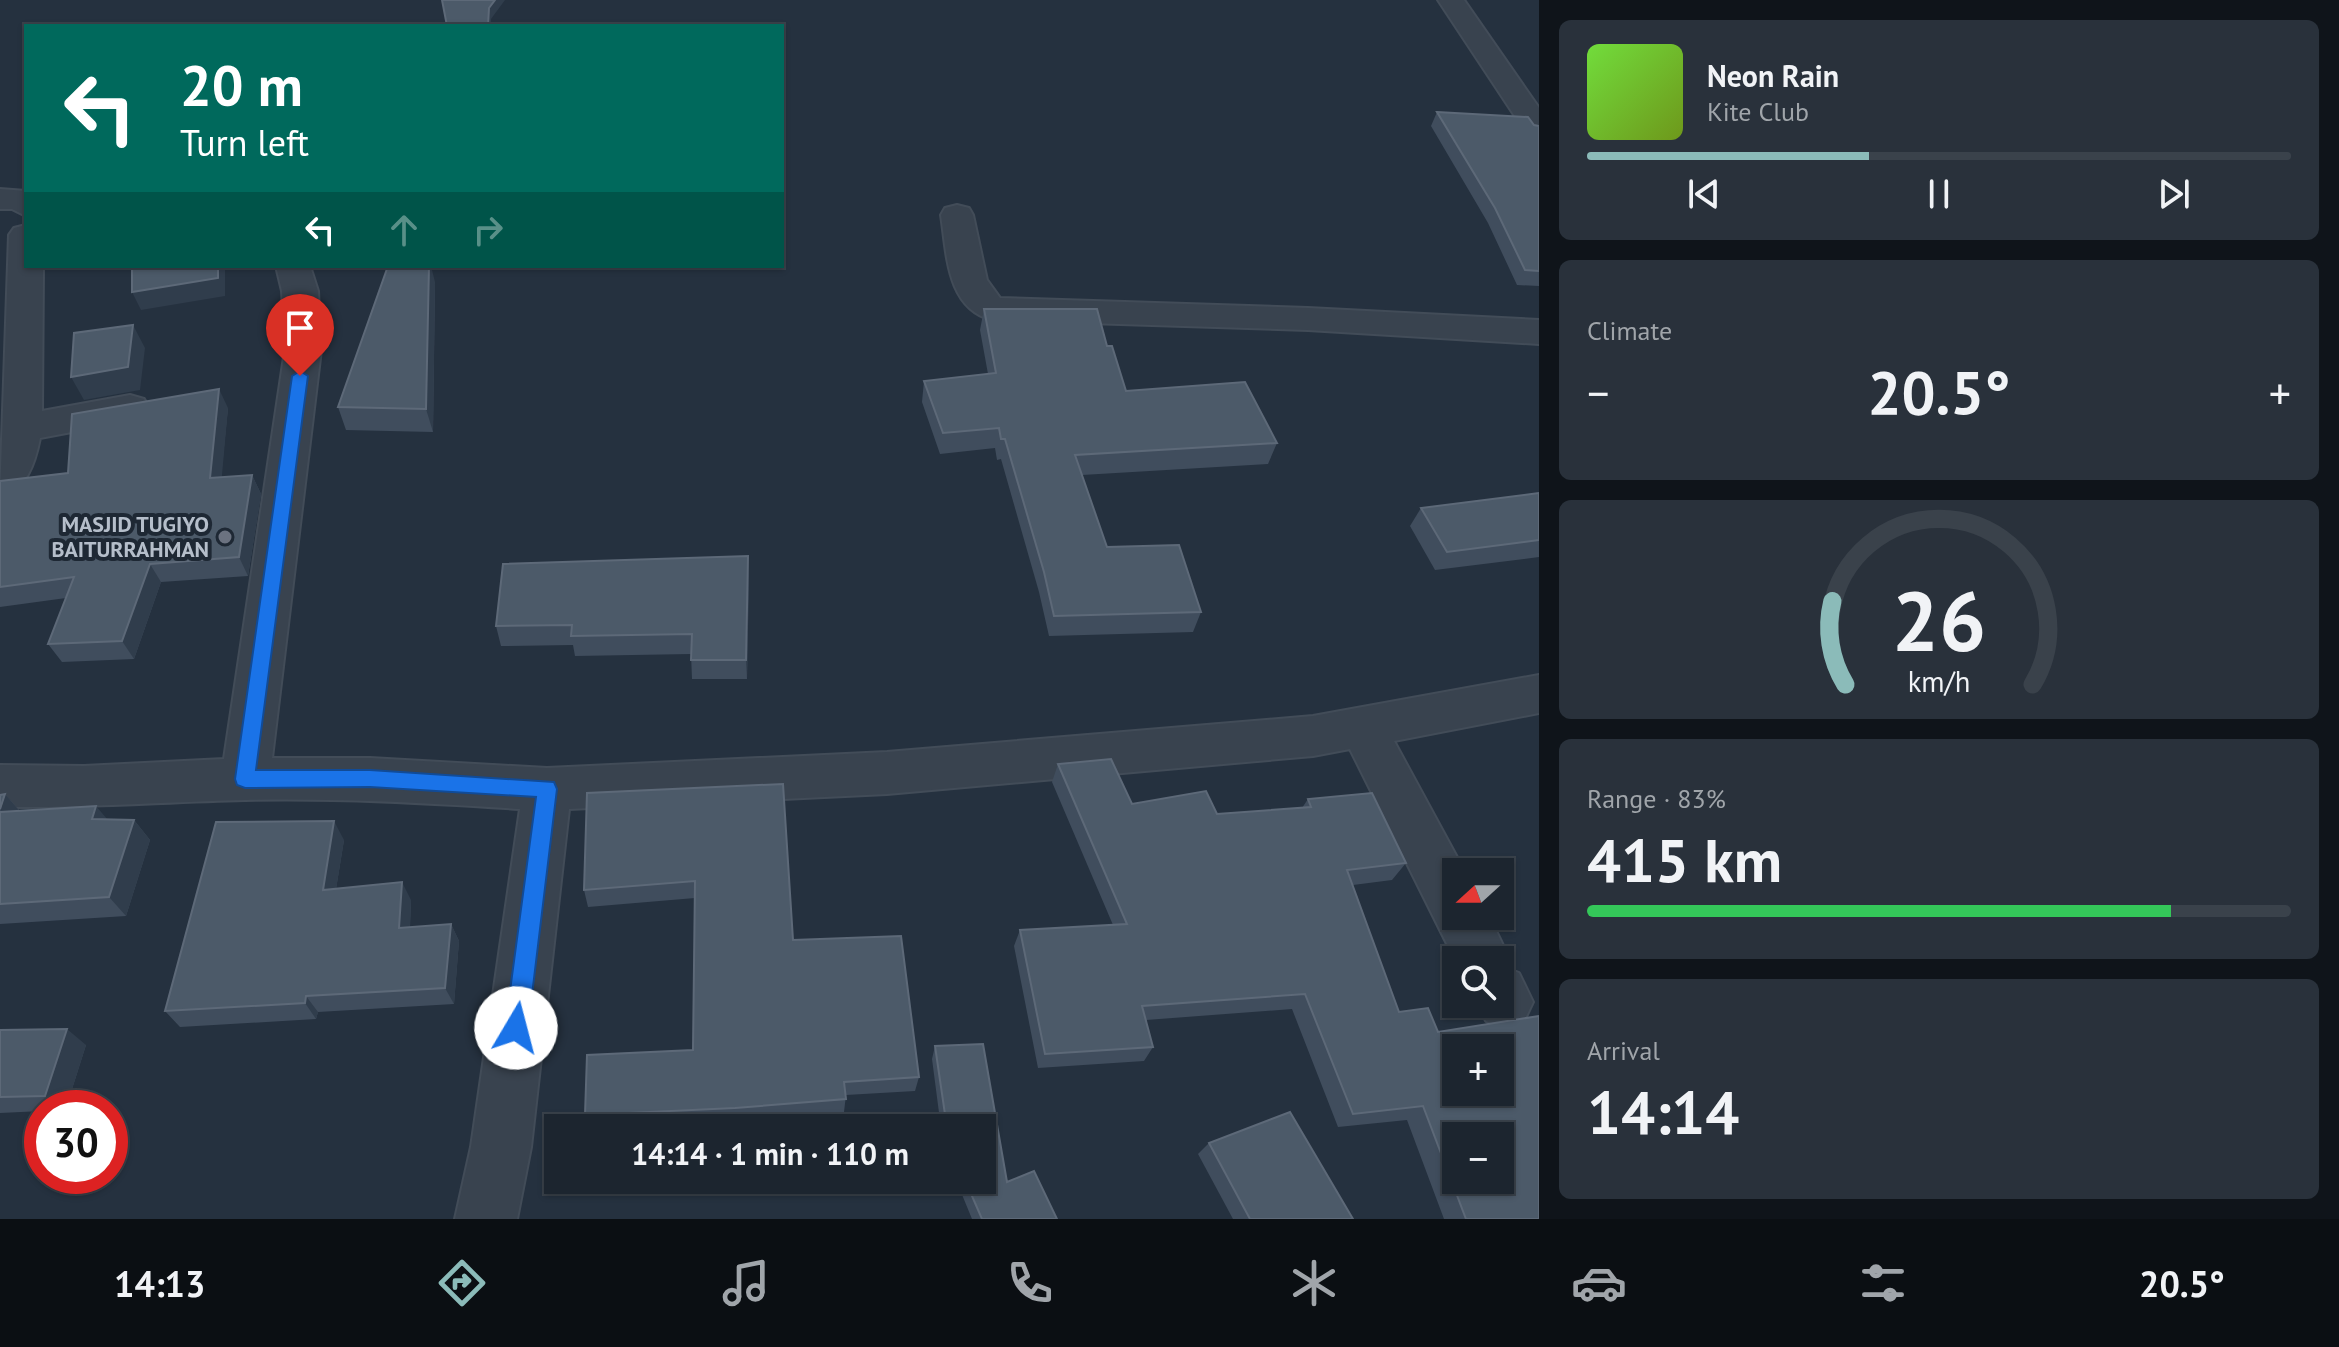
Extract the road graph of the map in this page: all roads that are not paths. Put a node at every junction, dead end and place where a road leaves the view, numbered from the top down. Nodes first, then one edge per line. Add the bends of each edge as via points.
1 (1451, 0) edge
2 (1539, 130) edge
3 (0, 199) edge
4 (24, 200) edge
5 (957, 215) dead end
6 (26, 268) edge
7 (294, 268) edge
8 (1539, 332) edge
9 (161, 403) edge
10 (22, 428) junction
11 (0, 484) edge
12 (1539, 694) edge
13 (1362, 726) junction
14 (245, 779) junction
15 (0, 786) edge
16 (547, 789) junction
17 (1442, 880) edge
18 (486, 1219) edge

1 - 2 street
3 - 4 street
5 - 8 street via 971,287 980,303 992,309
6 - 10 street
7 - 14 street via 303,350
9 - 10 street
10 - 11 street via 18,452
12 - 13 street
13 - 16 street via 1313,736 903,771
13 - 17 street
14 - 15 street
14 - 16 street via 370,779
16 - 18 street via 501,1147

